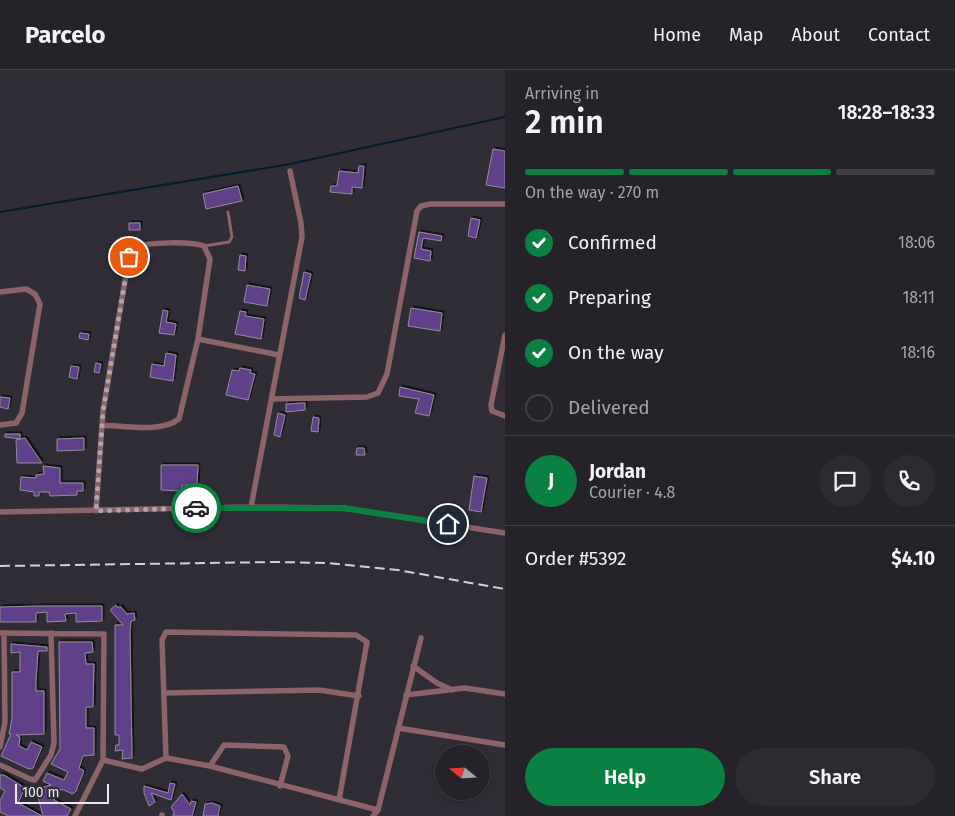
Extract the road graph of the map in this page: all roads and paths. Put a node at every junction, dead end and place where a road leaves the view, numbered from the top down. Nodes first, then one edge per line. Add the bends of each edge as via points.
1 (290, 171) dead end
2 (505, 204) edge
3 (228, 212) dead end
4 (204, 246) junction
5 (0, 292) edge
6 (505, 335) edge
7 (198, 339) junction
8 (279, 356) junction
9 (272, 399) junction
10 (505, 416) edge
11 (102, 425) junction
12 (0, 426) edge
13 (251, 507) junction
14 (96, 511) junction
15 (0, 512) edge
16 (505, 534) edge
17 (2, 633) edge
18 (51, 633) junction
19 (420, 638) dead end
20 (414, 666) junction
21 (452, 690) junction
22 (164, 693) junction
23 (505, 694) edge
24 (406, 695) junction
25 (359, 696) junction
26 (398, 728) junction
27 (505, 745) edge
28 (0, 746) edge
29 (166, 758) junction
30 (103, 760) junction
31 (0, 765) edge
32 (210, 766) junction
33 (280, 786) junction
34 (339, 800) junction
35 (378, 810) junction
36 (74, 816) edge
37 (373, 816) edge

1 - 8 street via 302,237
2 - 9 street via 430,204 417,210 387,374 378,393 367,397
3 - 4 lane via 232,237 229,242
4 - 7 street via 210,258
4 - 11 street via 195,243 147,245 135,248 129,257
5 - 12 street via 26,290 35,294 40,304 22,413 16,423
6 - 10 street via 491,405 492,411
7 - 8 street
7 - 11 street via 180,419 163,426
8 - 9 street
9 - 13 street
11 - 14 street
13 - 14 street
13 - 16 street via 343,508
14 - 15 street
17 - 18 street
17 - 28 street via 5,722
18 - 30 street via 104,634
18 - 31 street via 53,749 35,780
19 - 20 street
20 - 21 street
20 - 24 street
21 - 23 street via 465,688
21 - 24 street
22 - 25 street via 319,690
22 - 25 street via 162,640 166,632 194,632 356,635 367,642
22 - 29 street
24 - 26 street
25 - 34 street
26 - 27 street
26 - 35 street
29 - 30 street via 142,768
29 - 32 street
30 - 36 street
32 - 33 street
32 - 33 street via 224,745 284,747 288,756
33 - 34 street
34 - 35 street
35 - 37 street

